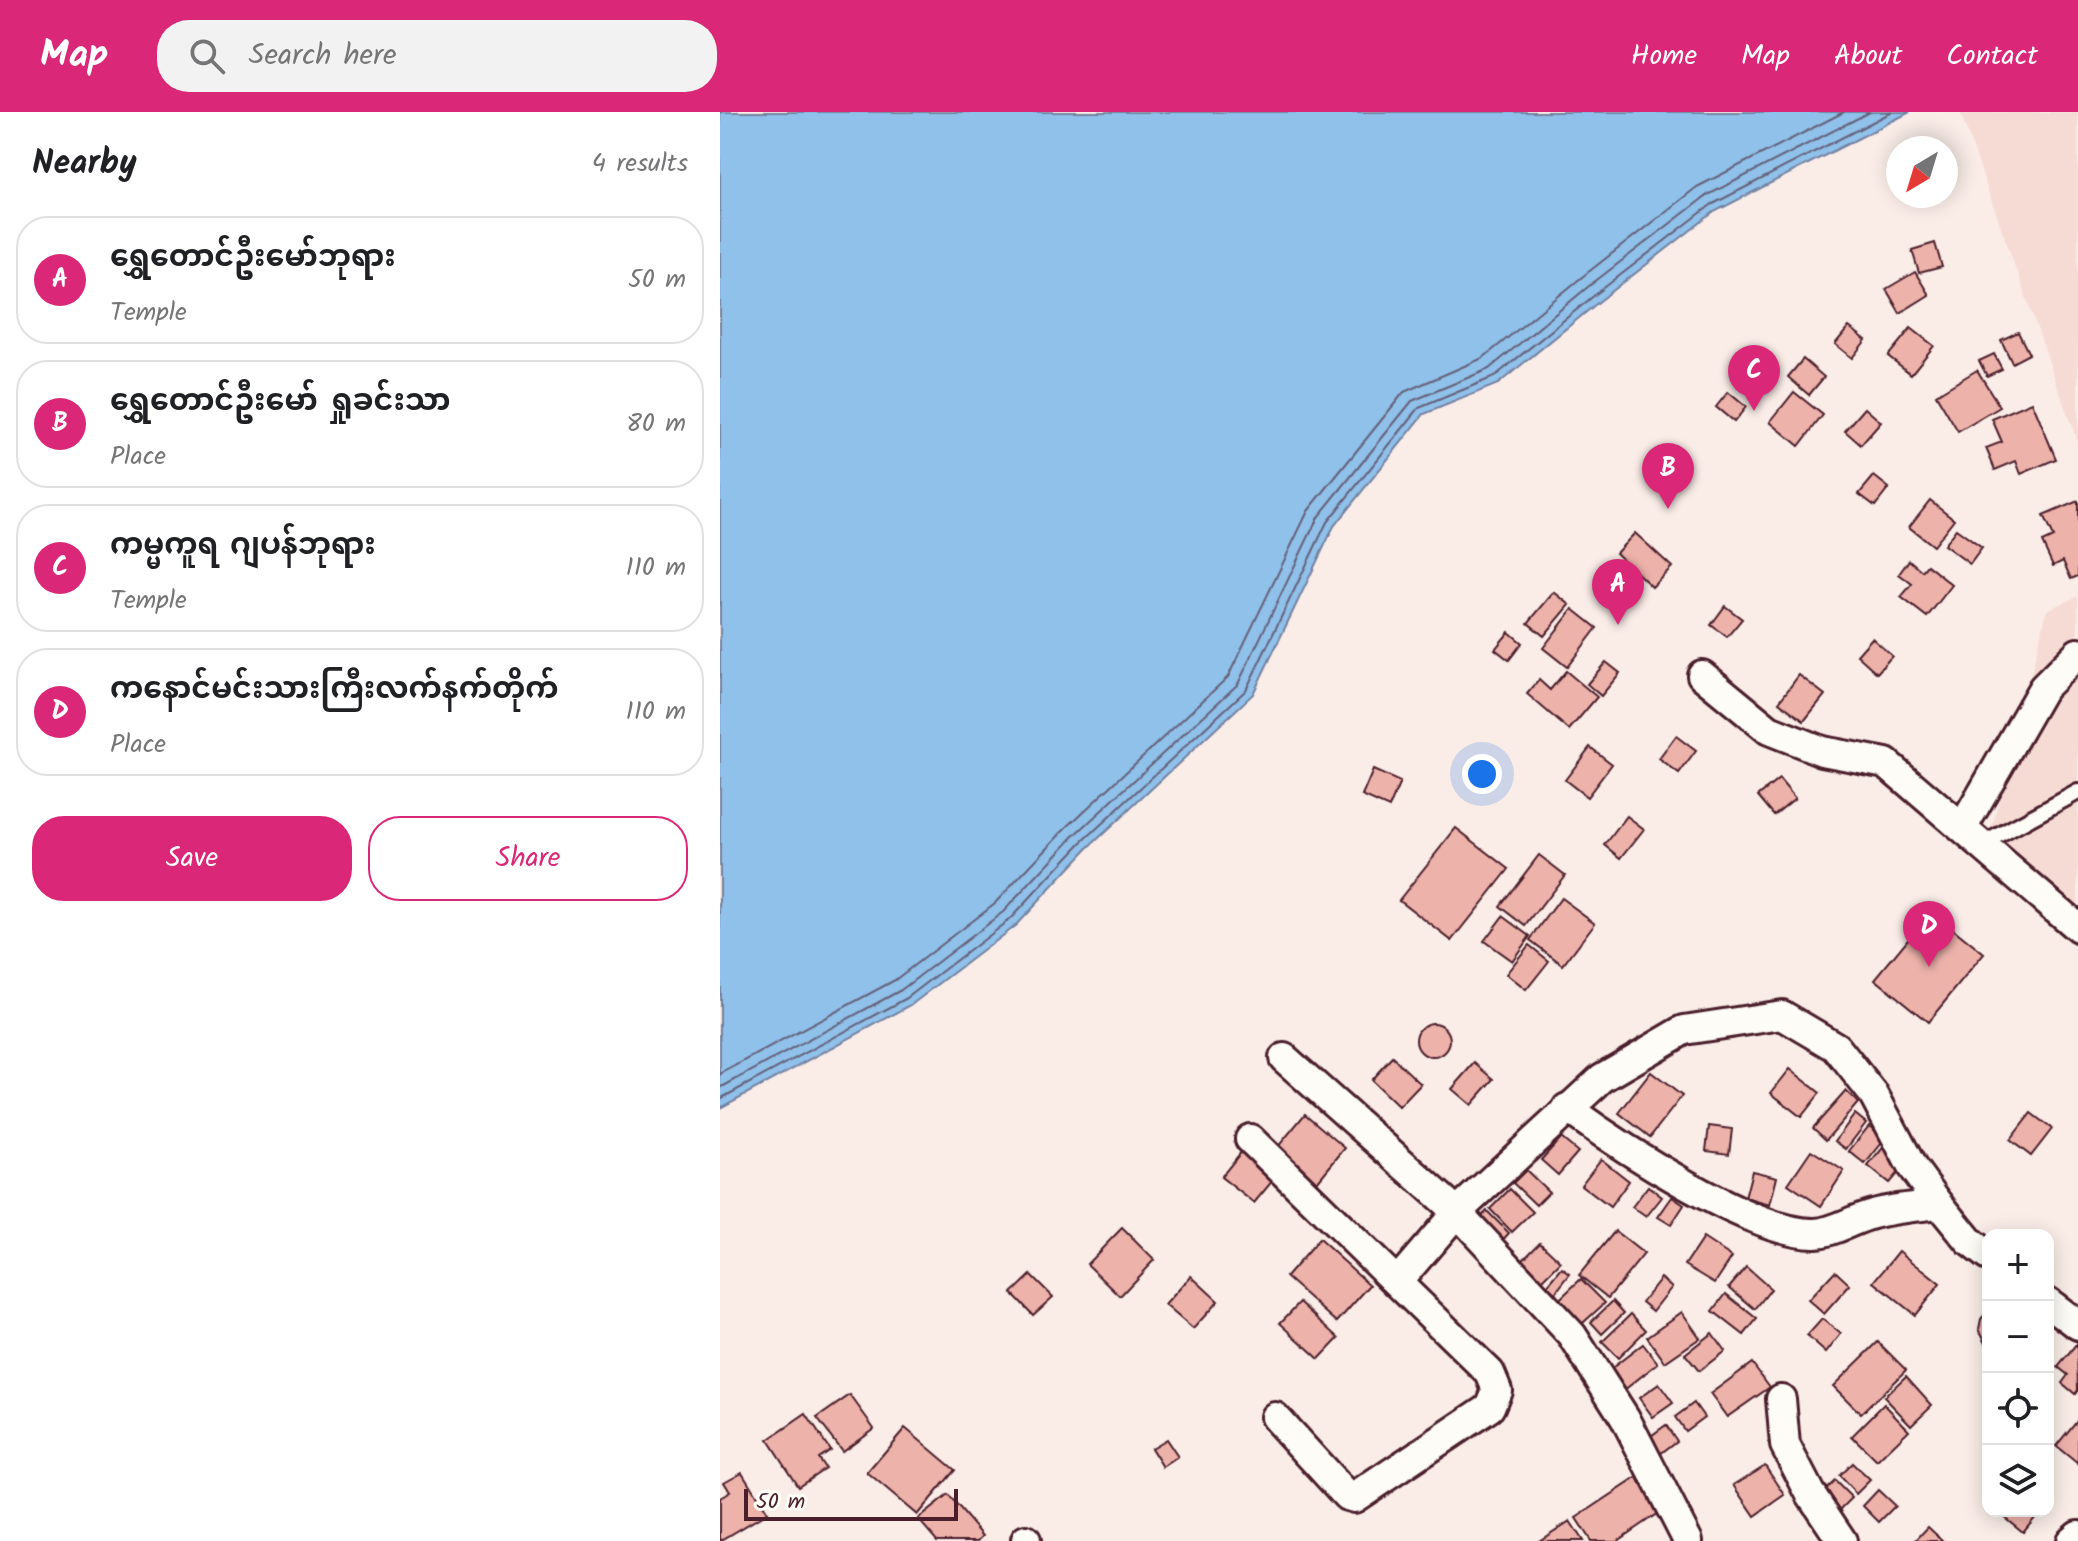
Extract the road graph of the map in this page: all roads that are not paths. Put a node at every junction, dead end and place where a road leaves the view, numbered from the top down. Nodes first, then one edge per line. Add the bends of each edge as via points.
1 (2078, 653) edge
2 (1702, 675) dead end
3 (2078, 792) edge
4 (1973, 835) junction
5 (2078, 928) edge
6 (1284, 1058) dead end
7 (1567, 1108) junction
8 (1250, 1139) dead end
9 (1939, 1204) junction
10 (1457, 1212) junction
11 (1982, 1251) edge
12 (1398, 1281) junction
13 (2054, 1307) edge
14 (2078, 1325) edge
15 (1781, 1399) dead end
16 (1275, 1417) dead end
17 (2078, 1535) edge
18 (1688, 1541) edge
19 (1842, 1541) edge
20 (2071, 1541) edge

1 - 4 street via 2043,688
2 - 4 street via 1769,730 1822,751 1886,763
3 - 4 lane
4 - 5 street
6 - 10 street
7 - 9 street via 1683,1182 1782,1227 1826,1232 1876,1213
7 - 9 street via 1602,1078 1684,1030 1782,1015 1836,1047 1874,1095 1912,1167
7 - 10 street
8 - 12 street
9 - 11 street
10 - 12 street
10 - 18 street via 1572,1335 1625,1418
12 - 16 street via 1490,1373 1497,1390 1490,1407 1354,1498
13 - 14 street
15 - 19 street via 1785,1445
17 - 20 street

